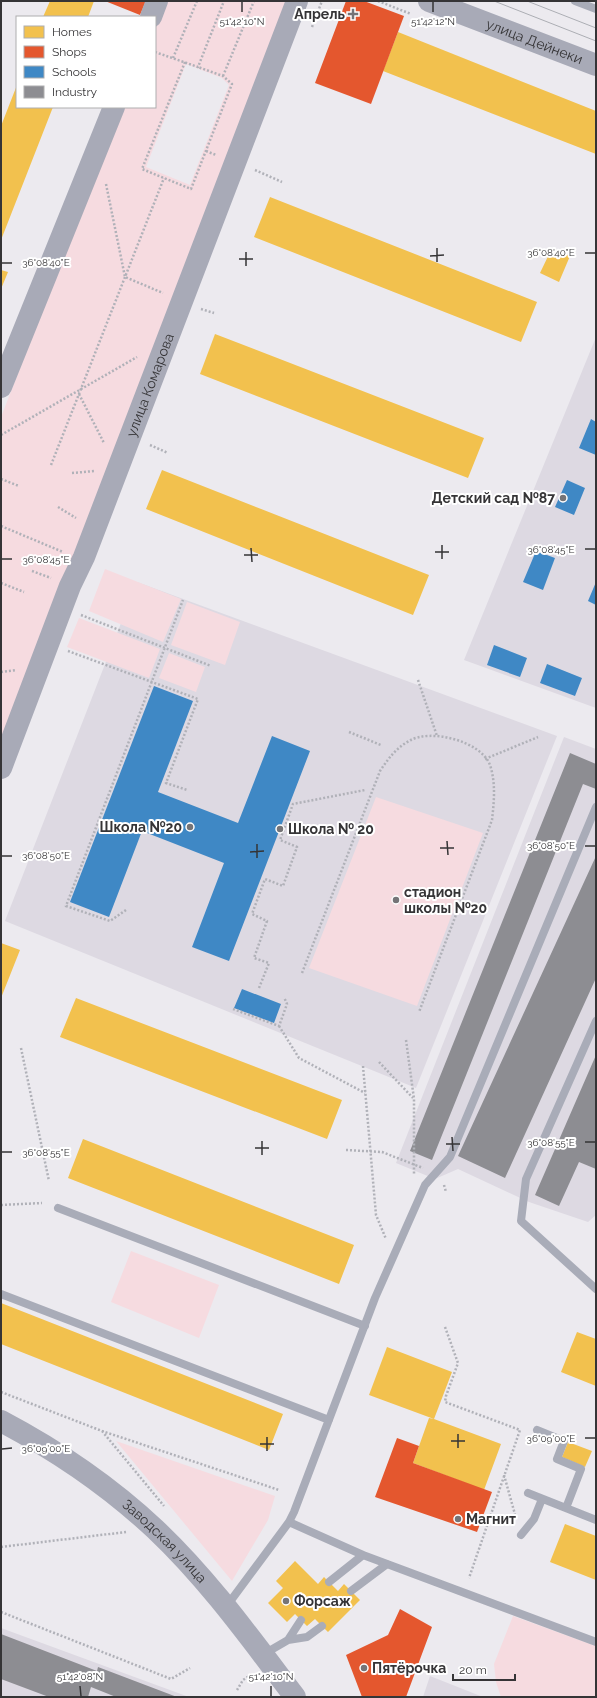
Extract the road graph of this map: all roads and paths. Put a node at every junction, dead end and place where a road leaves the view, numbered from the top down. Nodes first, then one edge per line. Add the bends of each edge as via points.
1 (157, 1) edge
2 (197, 1) edge
3 (224, 1) edge
4 (254, 1) edge
5 (297, 1) edge
6 (322, 1) edge
7 (429, 1) edge
8 (575, 1) edge
9 (596, 9) edge
10 (151, 16) edge
11 (311, 30) dead end
12 (156, 52) edge
13 (173, 58) junction
14 (185, 62) junction
15 (596, 66) edge
16 (198, 67) junction
17 (223, 76) junction
18 (114, 108) edge
19 (257, 162) dead end
20 (254, 170) junction
21 (252, 177) dead end
22 (164, 178) junction
23 (106, 182) dead end
24 (282, 182) dead end
25 (125, 278) junction
26 (165, 293) dead end
27 (198, 308) dead end
28 (214, 313) dead end
29 (143, 354) dead end
30 (1, 387) edge
31 (79, 394) junction
32 (1, 435) edge
33 (104, 444) dead end
34 (148, 444) dead end
35 (168, 453) dead end
36 (51, 465) dead end
37 (1, 479) edge
38 (19, 486) dead end
39 (1, 526) edge
40 (66, 553) dead end
41 (1, 583) edge
42 (24, 592) dead end
43 (183, 600) dead end
44 (78, 614) dead end
45 (165, 648) junction
46 (64, 650) dead end
47 (211, 666) dead end
48 (418, 680) dead end
49 (152, 682) junction
50 (349, 732) dead end
51 (437, 736) junction
52 (538, 737) dead end
53 (381, 745) dead end
54 (485, 759) junction
55 (1, 768) edge
56 (187, 790) dead end
57 (364, 790) dead end
58 (596, 807) edge
59 (126, 910) dead end
60 (302, 973) dead end
61 (260, 988) dead end
62 (284, 997) dead end
63 (233, 1009) dead end
64 (419, 1012) dead end
65 (596, 1021) edge
66 (279, 1026) junction
67 (406, 1040) dead end
68 (21, 1048) dead end
69 (379, 1062) dead end
70 (363, 1066) dead end
71 (365, 1093) junction
72 (414, 1099) junction
73 (346, 1150) dead end
74 (413, 1164) junction
75 (428, 1170) dead end
76 (49, 1181) dead end
77 (444, 1181) dead end
78 (446, 1192) dead end
79 (42, 1202) dead end
80 (417, 1204) junction
81 (1, 1205) edge
82 (58, 1208) dead end
83 (389, 1246) dead end
84 (596, 1289) edge
85 (1, 1294) edge
86 (365, 1326) junction
87 (445, 1326) dead end
88 (1, 1392) edge
89 (329, 1420) junction
90 (1, 1421) edge
91 (537, 1430) dead end
92 (504, 1475) junction
93 (279, 1490) dead end
94 (528, 1493) dead end
95 (542, 1499) junction
96 (566, 1508) junction
97 (596, 1520) edge
98 (289, 1522) junction
99 (154, 1528) junction
100 (521, 1535) joint
101 (1, 1547) edge
102 (363, 1555) junction
103 (387, 1564) junction
104 (469, 1578) dead end
105 (329, 1582) dead end
106 (351, 1591) dead end
107 (226, 1608) junction
108 (1, 1612) edge
109 (301, 1620) dead end
110 (322, 1626) dead end
111 (288, 1640) junction
112 (596, 1642) edge
113 (263, 1655) junction
114 (190, 1668) dead end
115 (295, 1697) edge

1 - 10 street
2 - 13 path
3 - 16 path
4 - 17 path
5 - 55 street, улица Комарова
6 - 11 path
7 - 15 street, улица Дейнеки
8 - 9 lane
12 - 13 path
13 - 14 path
14 - 16 path
14 - 22 path via 142,169
16 - 17 path
17 - 22 path via 232,84 191,189
18 - 30 street
19 - 20 path
20 - 21 path
20 - 24 path
22 - 25 path
23 - 25 path
25 - 26 path
25 - 31 path
27 - 28 path
29 - 32 path
31 - 33 path
31 - 36 path
34 - 35 path
37 - 38 path
39 - 40 path
41 - 42 path
43 - 45 path
44 - 45 path
45 - 47 path
45 - 49 path
46 - 49 path
48 - 51 path
49 - 56 path via 198,698 166,782
49 - 59 path via 66,906 110,921
50 - 53 path
51 - 54 path via 474,748
51 - 60 path via 410,740 391,755 380,771
52 - 54 path
54 - 64 path via 489,764 495,791 492,820
57 - 61 path via 293,804 280,840 297,847 283,886 265,879 252,914 267,920 254,958 269,963
58 - 80 lane via 450,1157 425,1184
62 - 66 path via 287,1004
63 - 66 path
65 - 84 lane via 526,1179 521,1221
66 - 71 path via 299,1058
67 - 72 path
68 - 76 path
69 - 72 path
70 - 71 path
71 - 83 path via 376,1215
72 - 74 path
73 - 74 path via 382,1152
74 - 75 path
74 - 80 path
77 - 78 path
79 - 81 path
80 - 86 lane
82 - 86 lane
85 - 89 lane
86 - 89 lane
87 - 92 path via 458,1363 445,1402 520,1430
88 - 93 path via 102,1431
89 - 98 lane
90 - 99 street, Заводская улица via 41,1442 105,1486
91 - 96 lane via 564,1441 557,1459 581,1470
92 - 100 path
92 - 104 path
94 - 95 lane
95 - 96 lane
95 - 100 lane via 534,1519
96 - 97 lane
98 - 102 lane
98 - 107 lane
99 - 101 path
99 - 107 street, Заводская улица
102 - 103 lane
102 - 105 lane
103 - 106 lane
103 - 112 lane
107 - 113 street, Заводская улица
108 - 114 path via 171,1679
109 - 111 lane
110 - 111 lane via 307,1637
111 - 113 lane
113 - 115 street, Заводская улица

